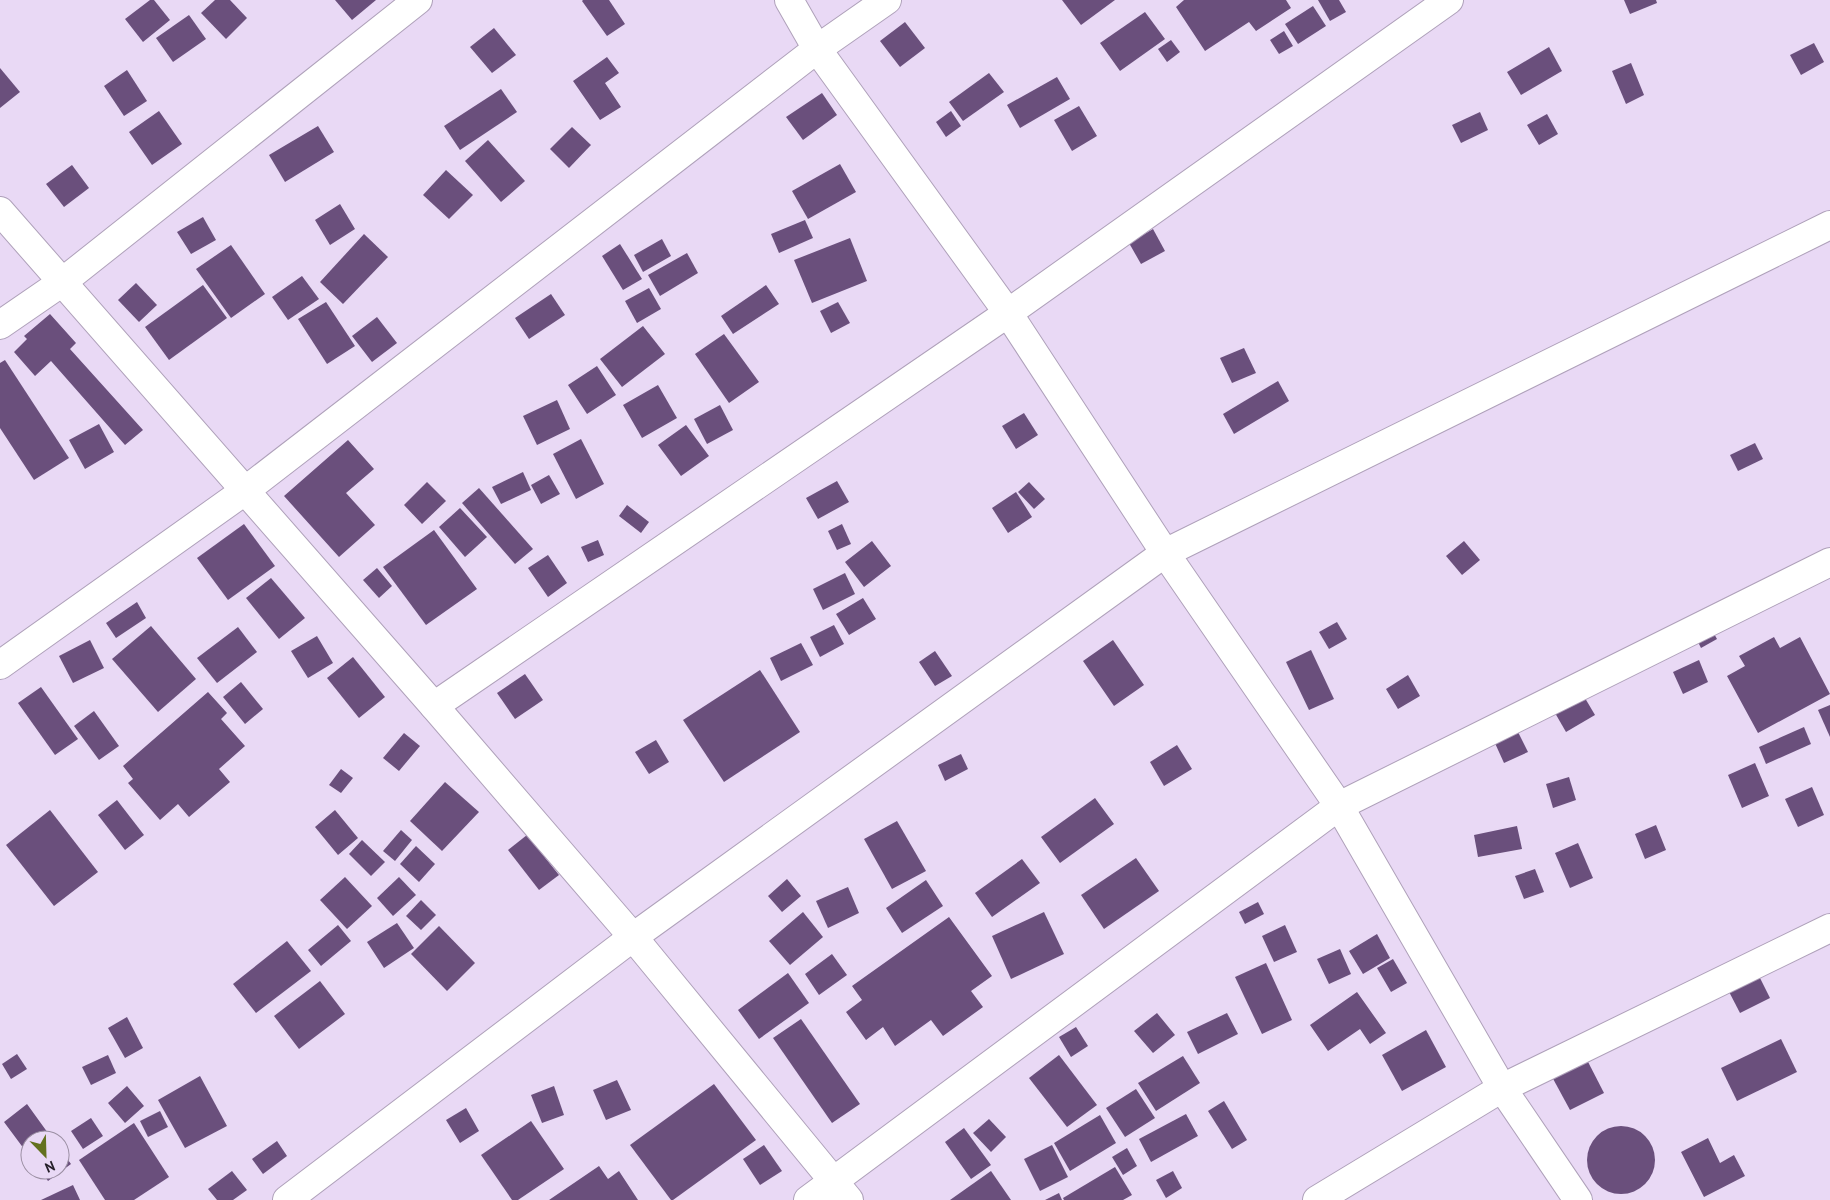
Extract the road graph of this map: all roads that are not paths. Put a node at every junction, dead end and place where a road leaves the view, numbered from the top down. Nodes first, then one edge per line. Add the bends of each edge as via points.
1 (418, 0) edge
2 (789, 0) edge
3 (887, 0) edge
4 (1449, 0) edge
5 (817, 49) junction
6 (0, 212) edge
7 (1830, 225) edge
8 (61, 283) junction
9 (1008, 313) junction
10 (0, 325) edge
11 (246, 490) junction
12 (1165, 553) junction
13 (1830, 562) edge
14 (0, 665) edge
15 (434, 706) junction
16 (1339, 806) junction
17 (1830, 928) edge
18 (633, 937) junction
19 (1502, 1088) junction
20 (842, 1191) edge
21 (287, 1200) edge
22 (808, 1200) edge
23 (1317, 1200) edge
24 (1578, 1200) edge

1 - 8 street
2 - 5 street
3 - 5 street
4 - 9 street
5 - 9 street
5 - 11 street
6 - 8 street
7 - 12 street
8 - 10 street
8 - 11 street
9 - 12 street
9 - 15 street
11 - 14 street
11 - 15 street
12 - 16 street
12 - 18 street
13 - 16 street
15 - 18 street
16 - 19 street
16 - 20 street
17 - 19 street
18 - 20 street
18 - 21 street
19 - 23 street
19 - 24 street
20 - 22 street

